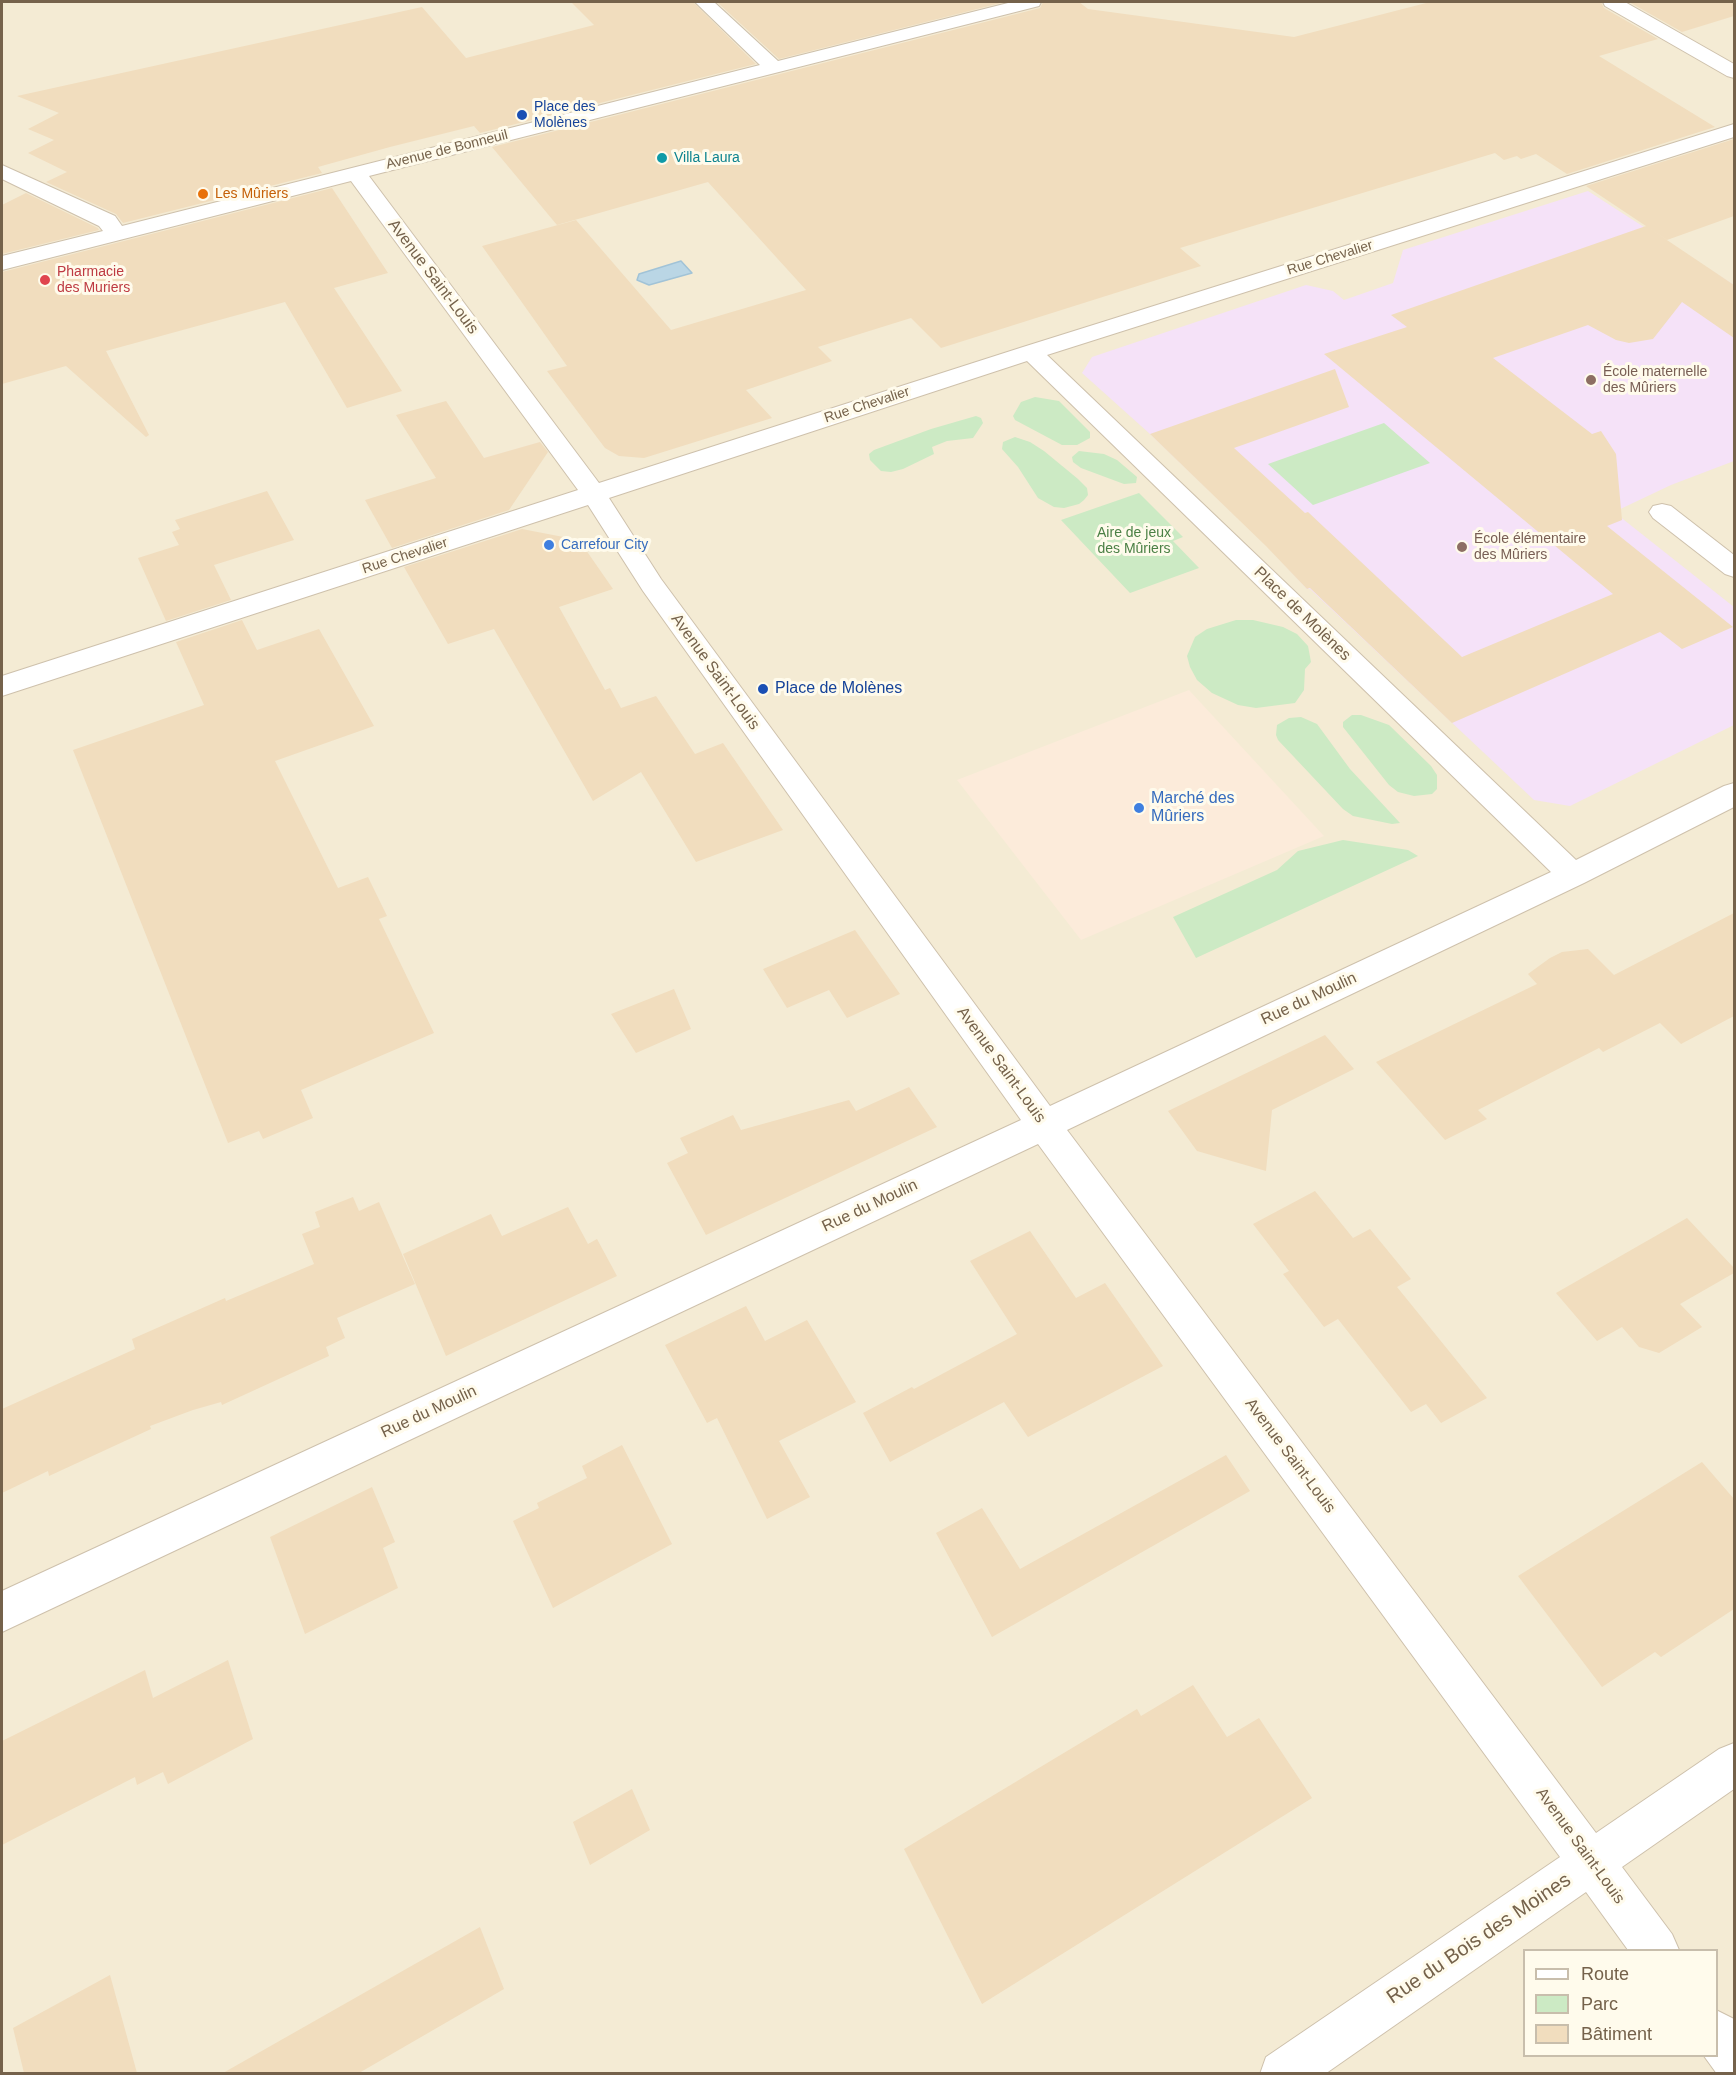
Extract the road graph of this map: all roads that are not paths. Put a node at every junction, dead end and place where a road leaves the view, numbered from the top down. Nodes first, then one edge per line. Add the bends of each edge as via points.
1 (704, 2) edge
2 (1032, 2) edge
3 (1612, 2) edge
4 (773, 67) junction
5 (1734, 72) edge
6 (1734, 130) edge
7 (2, 171) edge
8 (356, 173) junction
9 (117, 234) junction
10 (2, 263) edge
11 (1031, 352) junction
12 (594, 494) junction
13 (1662, 512) dead end
14 (1734, 568) edge
15 (2, 686) edge
16 (1734, 794) edge
17 (1572, 875) junction
18 (1044, 1125) junction
19 (2, 1612) edge
20 (1734, 1764) edge
21 (1592, 1862) junction
22 (1655, 1949) edge
23 (1718, 2035) edge
24 (1734, 2057) edge
25 (1283, 2073) edge

1 - 4 street
2 - 4 street, Avenue de Bonneuil
3 - 5 street
4 - 8 street, Avenue de Bonneuil
6 - 11 street, Rue Chevalier
7 - 9 street via 107,221
8 - 9 street, Avenue de Bonneuil
8 - 12 street, Avenue Saint-Louis
9 - 10 street, Avenue de Bonneuil
11 - 12 street, Rue Chevalier
11 - 17 street, Place de Molènes
12 - 15 street, Rue Chevalier
12 - 18 street, Avenue Saint-Louis via 652,585
13 - 14 street
16 - 17 street, Rue du Moulin
17 - 18 street, Rue du Moulin
18 - 19 street, Rue du Moulin
18 - 21 street, Avenue Saint-Louis
20 - 21 street, Rue du Bois des Moines
21 - 22 street, Avenue Saint-Louis
21 - 25 street, Rue du Bois des Moines
23 - 24 street

